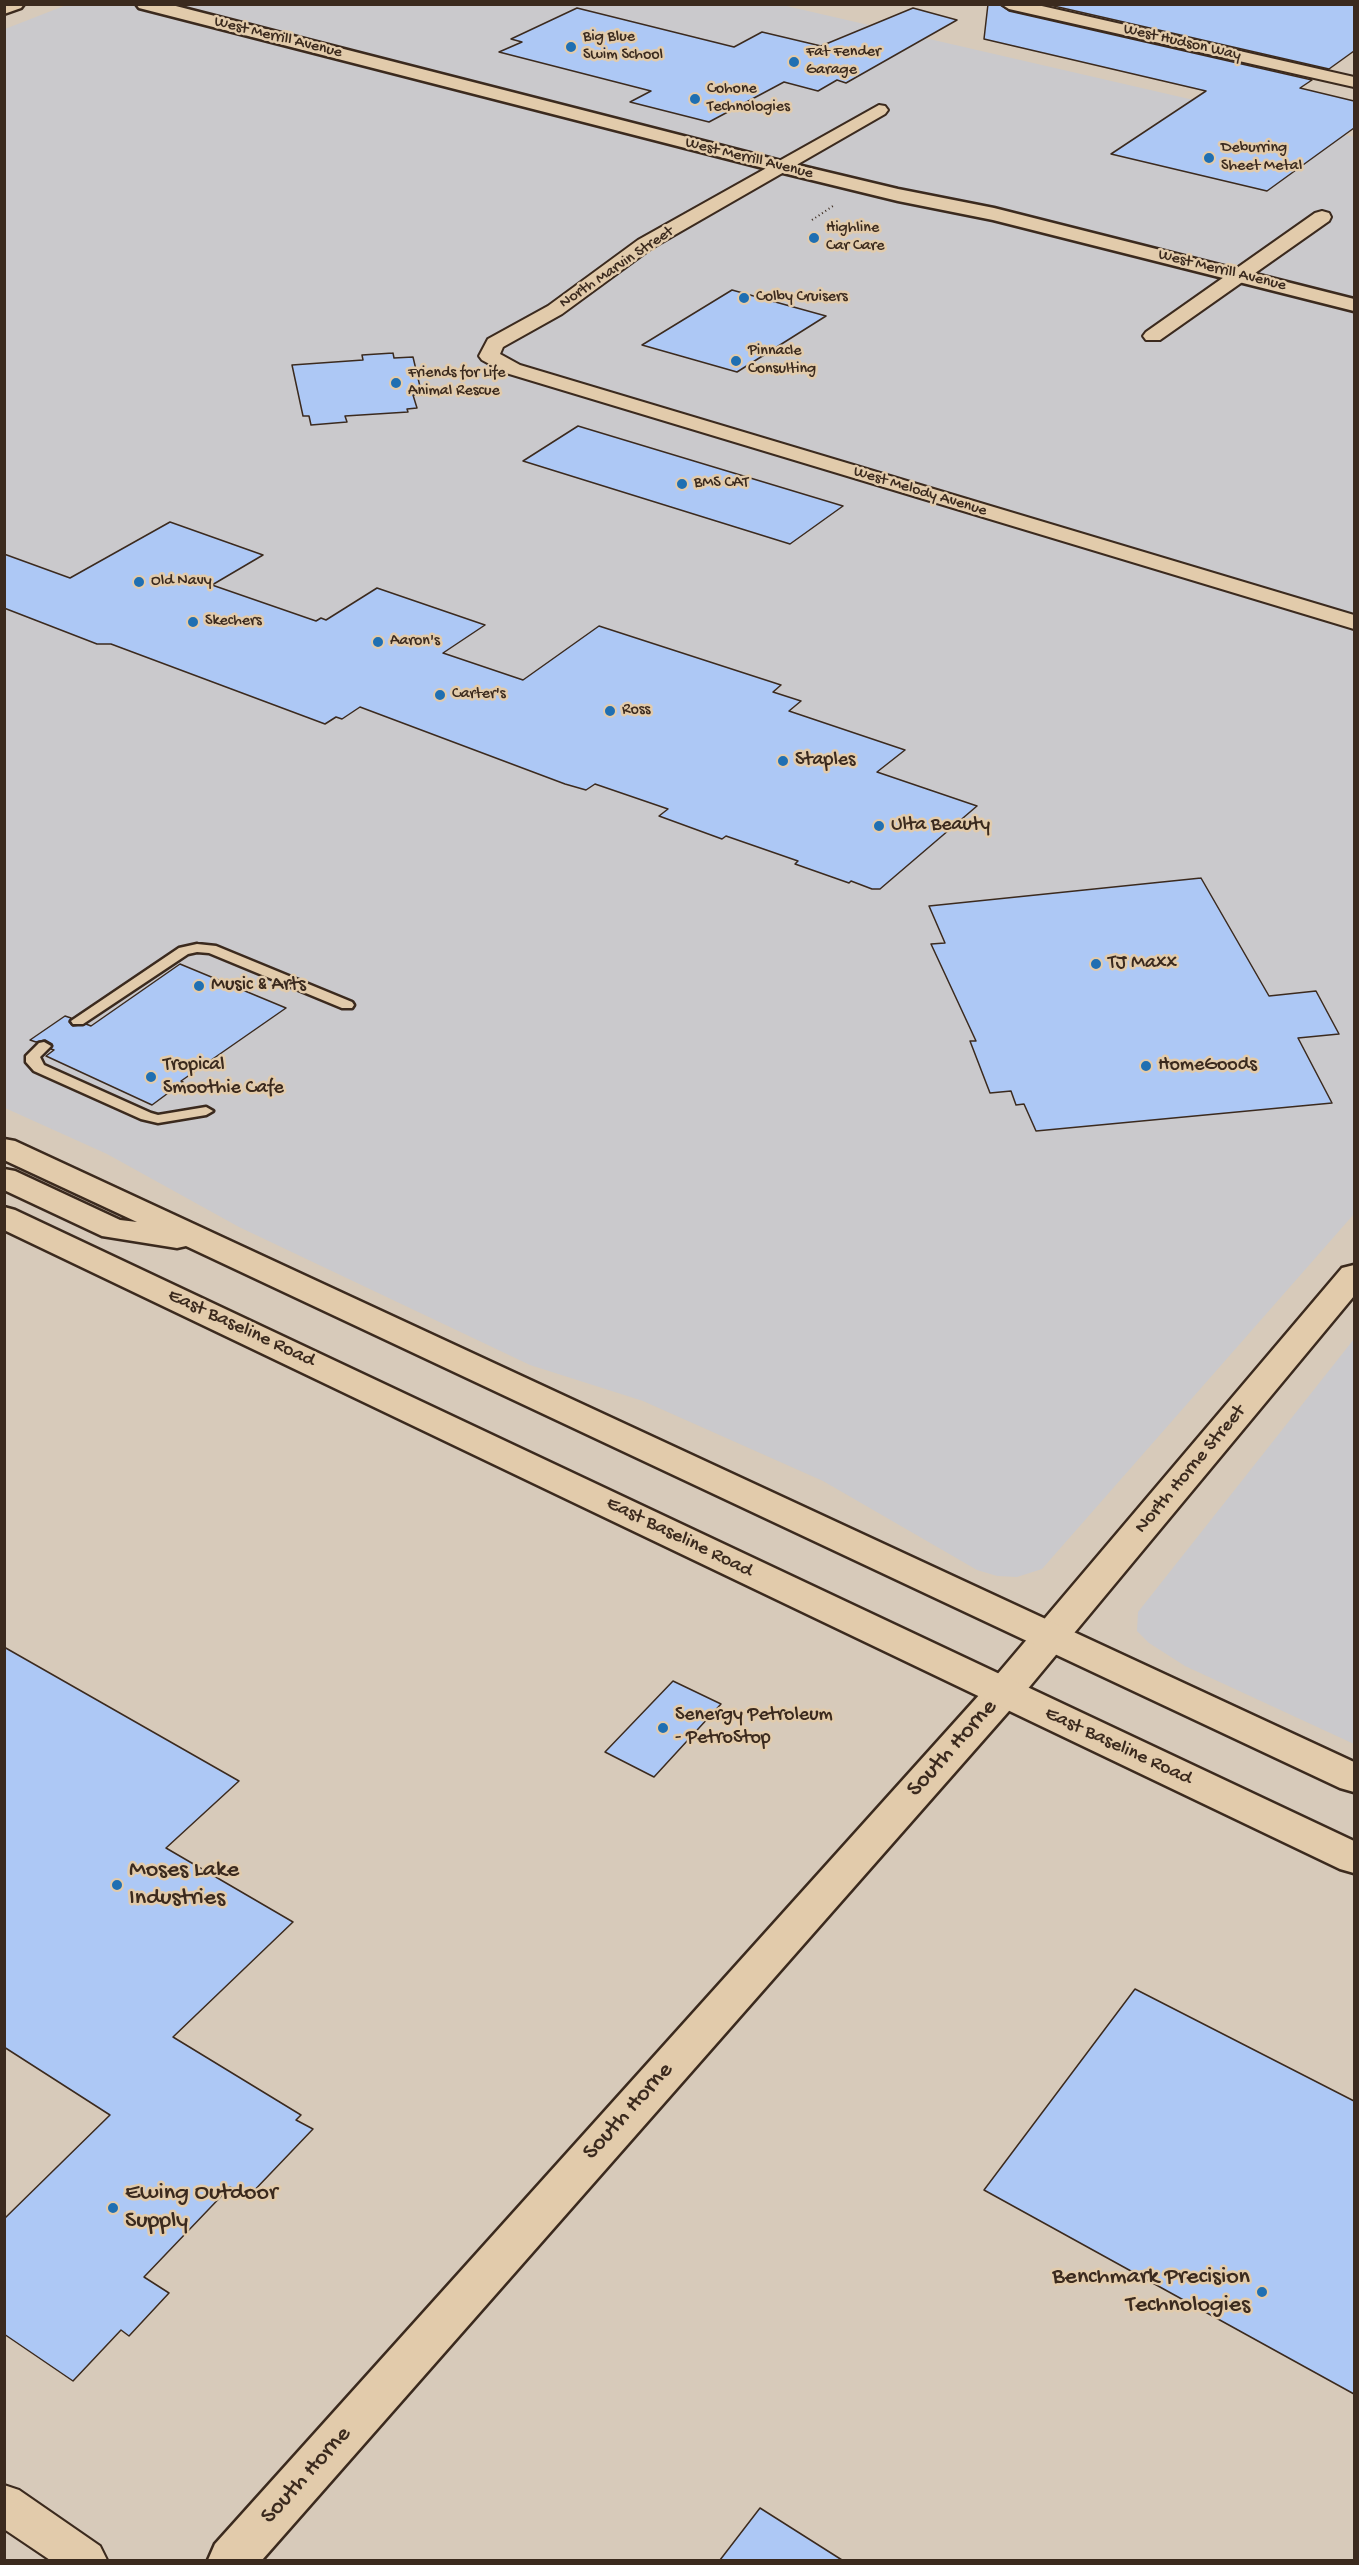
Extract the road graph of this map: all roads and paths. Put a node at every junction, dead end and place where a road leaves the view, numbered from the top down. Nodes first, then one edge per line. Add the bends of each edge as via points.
1 (15, 4) edge
2 (145, 4) edge
3 (1009, 4) edge
4 (4, 9) edge
5 (1354, 82) edge
6 (879, 110) dead end
7 (782, 167) junction
8 (1322, 217) dead end
9 (1240, 275) junction
10 (1354, 305) edge
11 (1153, 336) dead end
12 (489, 356) joint
13 (1354, 622) edge
14 (347, 1005) dead end
15 (78, 1021) dead end
16 (44, 1046) dead end
17 (206, 1111) dead end
18 (4, 1148) edge
19 (4, 1178) edge
20 (4, 1217) edge
21 (212, 1243) junction
22 (1354, 1275) edge
23 (1039, 1651) junction
24 (1003, 1693) junction
25 (1354, 1778) edge
26 (1354, 1858) edge
27 (4, 2504) edge
28 (85, 2560) edge
29 (232, 2560) edge

1 - 4 street
2 - 7 street, West Merrill Avenue
3 - 5 street, West Hudson Way
6 - 7 street, North Marvin Street
7 - 9 street, West Merrill Avenue
7 - 12 street, North Marvin Street via 645,244 555,310 495,343
8 - 9 street
9 - 10 street, West Merrill Avenue
9 - 11 street
12 - 13 street, West Melody Avenue via 513,369
14 - 15 lane via 211,949 197,948 184,951
16 - 17 lane via 33,1056 39,1068 146,1116 158,1119
18 - 21 street
19 - 21 street via 113,1229
20 - 24 street, East Baseline Road
21 - 23 street
22 - 23 street, North Horne Street
23 - 24 street, South Horne
23 - 25 street
24 - 26 street, East Baseline Road
24 - 29 street, South Horne
27 - 28 street

